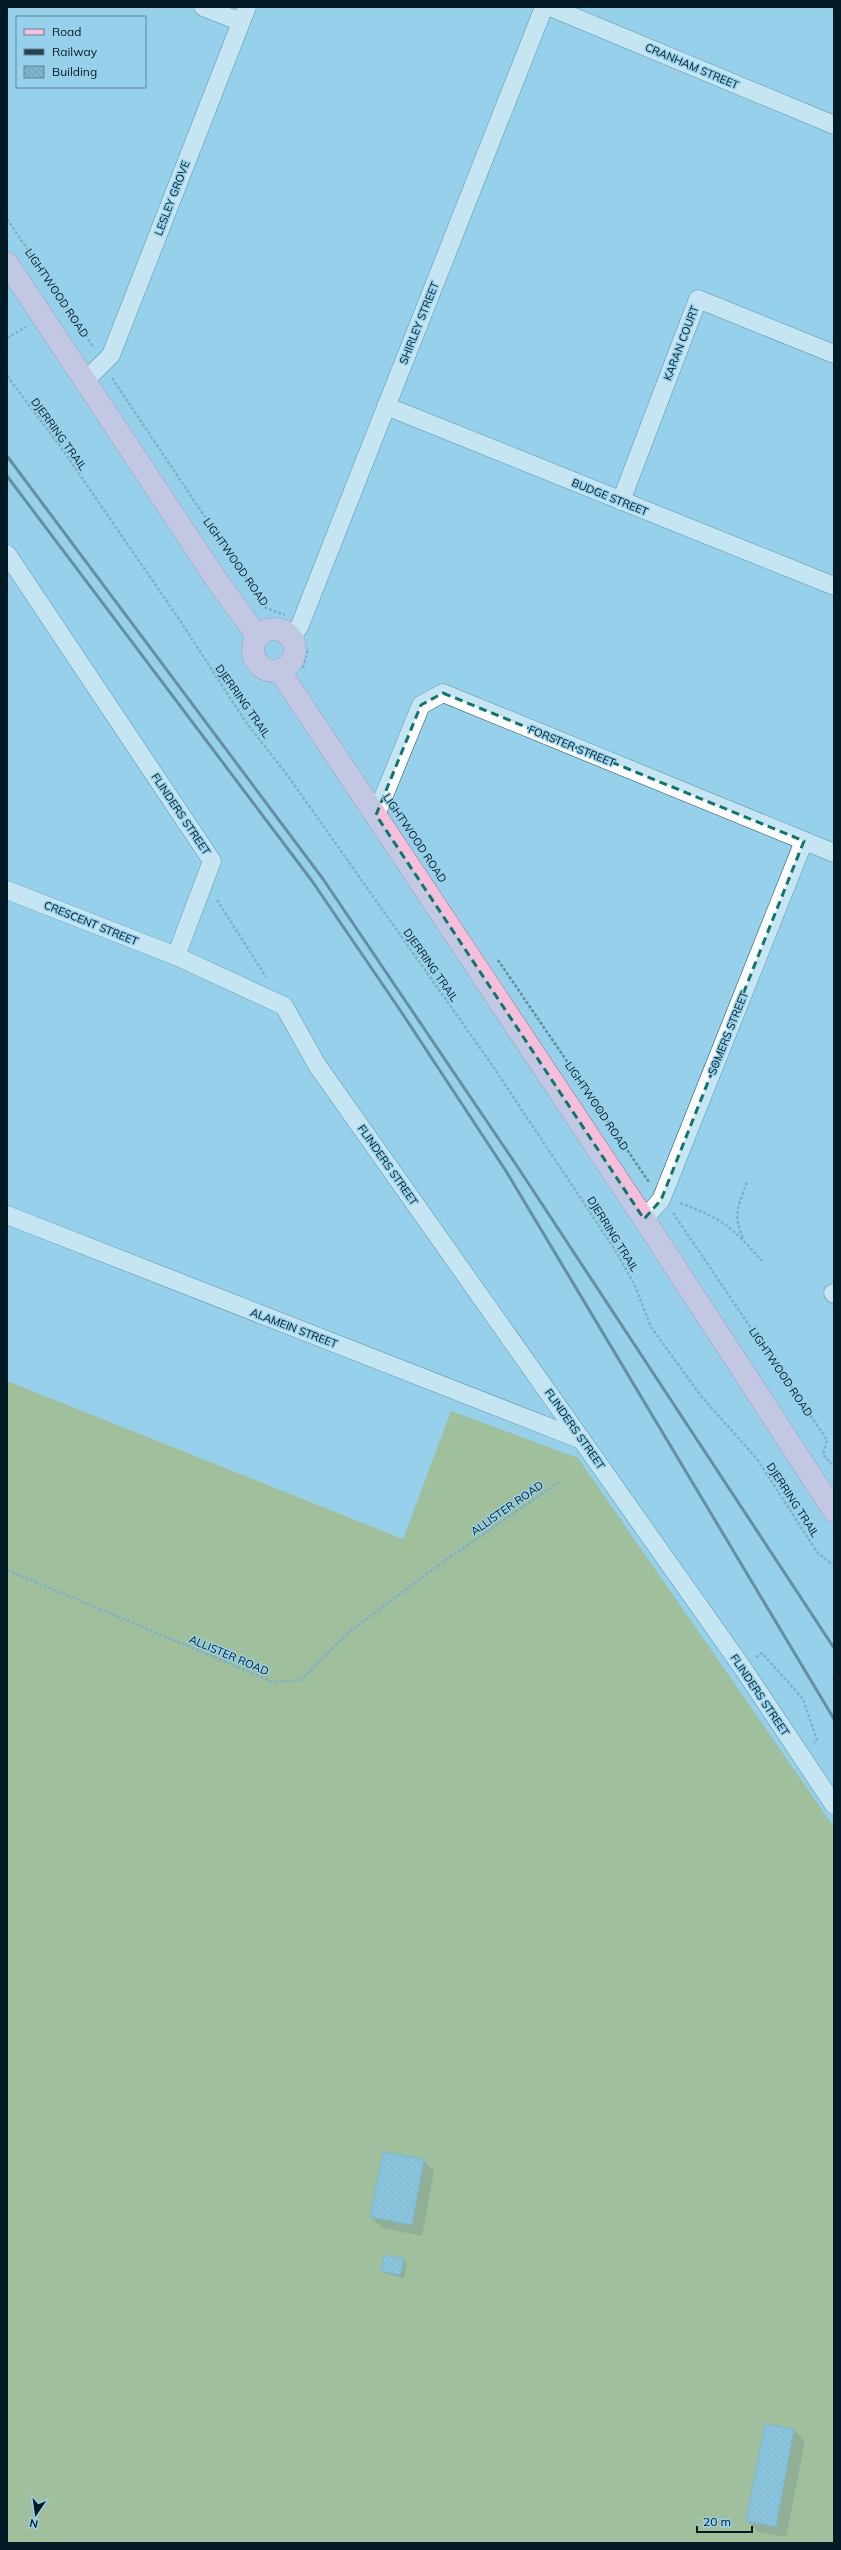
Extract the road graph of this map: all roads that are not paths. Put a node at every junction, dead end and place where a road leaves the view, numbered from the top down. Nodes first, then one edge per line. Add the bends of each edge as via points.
1 (203, 7) edge
2 (544, 7) edge
3 (550, 7) edge
4 (244, 14) edge
5 (834, 125) edge
6 (7, 263) edge
7 (834, 354) edge
8 (85, 381) junction
9 (386, 406) junction
10 (620, 501) junction
11 (7, 554) edge
12 (834, 586) edge
13 (296, 632) junction
14 (258, 637) junction
15 (279, 670) junction
16 (376, 815) junction
17 (804, 841) junction
18 (834, 853) edge
19 (7, 890) edge
20 (176, 956) junction
21 (7, 1215) edge
22 (644, 1219) junction
23 (582, 1440) junction
24 (834, 1512) edge
25 (834, 1805) edge

1 - 4 street
2 - 9 street, SHIRLEY STREET
3 - 5 street, CRANHAM STREET
4 - 8 street, LESLEY GROVE via 111,355
6 - 8 main road
7 - 10 street, KARAN COURT via 698,299
8 - 14 main road via 218,582
9 - 10 street, BUDGE STREET
9 - 13 street, SHIRLEY STREET
10 - 12 street, BUDGE STREET
11 - 20 street, FLINDERS STREET via 212,861
13 - 14 main road via 287,633 275,629 268,630
13 - 15 main road via 294,658
14 - 15 main road via 254,651 259,664 272,670
15 - 16 main road, LIGHTWOOD ROAD
16 - 17 street, FORSTER STREET via 421,705 443,693
16 - 22 main road, LIGHTWOOD ROAD
17 - 18 street, FORSTER STREET
17 - 22 street, SOMERS STREET via 661,1200
19 - 20 street, CRESCENT STREET
20 - 23 street, FLINDERS STREET via 284,1006 317,1065
21 - 23 street, ALAMEIN STREET
22 - 24 main road, LIGHTWOOD ROAD
23 - 25 street, FLINDERS STREET via 742,1667

